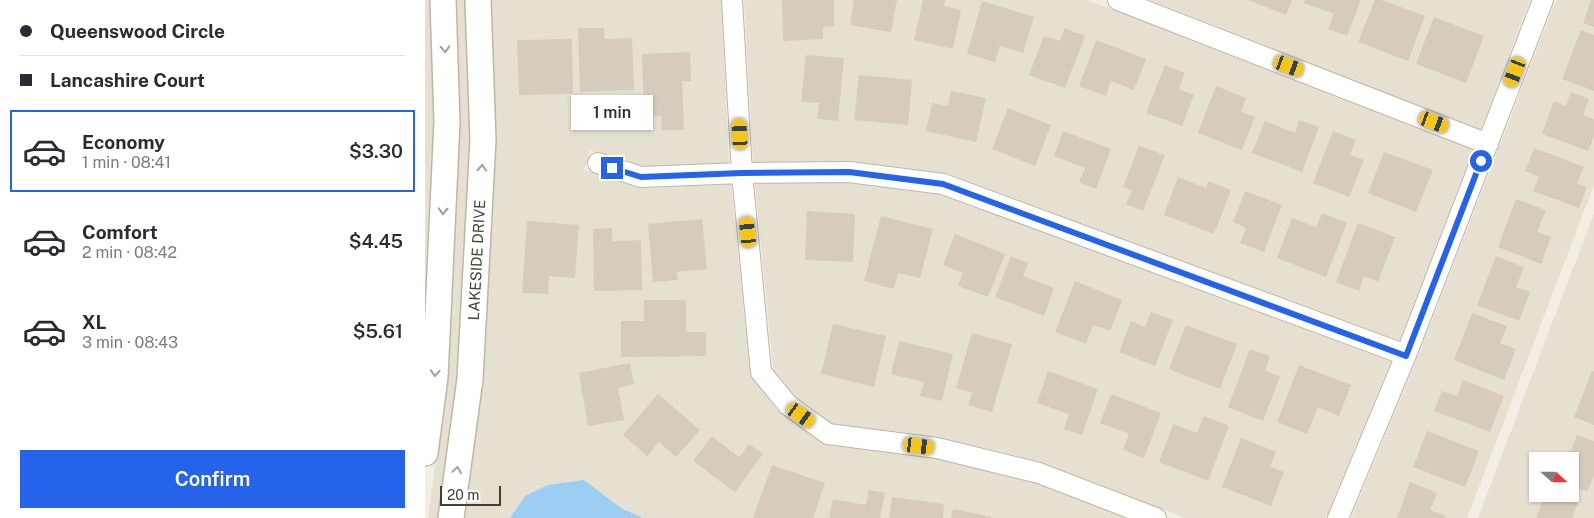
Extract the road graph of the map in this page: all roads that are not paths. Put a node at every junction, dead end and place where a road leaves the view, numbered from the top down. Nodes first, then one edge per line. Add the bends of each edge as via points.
1 (443, 0) edge
2 (478, 0) edge
3 (732, 0) edge
4 (1118, 0) edge
5 (1543, 0) edge
6 (1488, 144) junction
7 (598, 164) dead end
8 (742, 173) junction
9 (1406, 356) junction
10 (425, 454) edge
11 (451, 518) edge
12 (1156, 518) edge
13 (1339, 518) edge

1 -> 10 street via 447,122 435,377
11 -> 2 street, LAKESIDE DRIVE via 470,379 483,140
3 - 8 street
4 - 6 street
5 - 6 street
6 - 9 street
7 - 8 street via 641,177
8 - 9 street via 849,172 943,184
8 - 12 street via 761,372 788,406 828,434 937,448 1039,472
9 - 13 street

